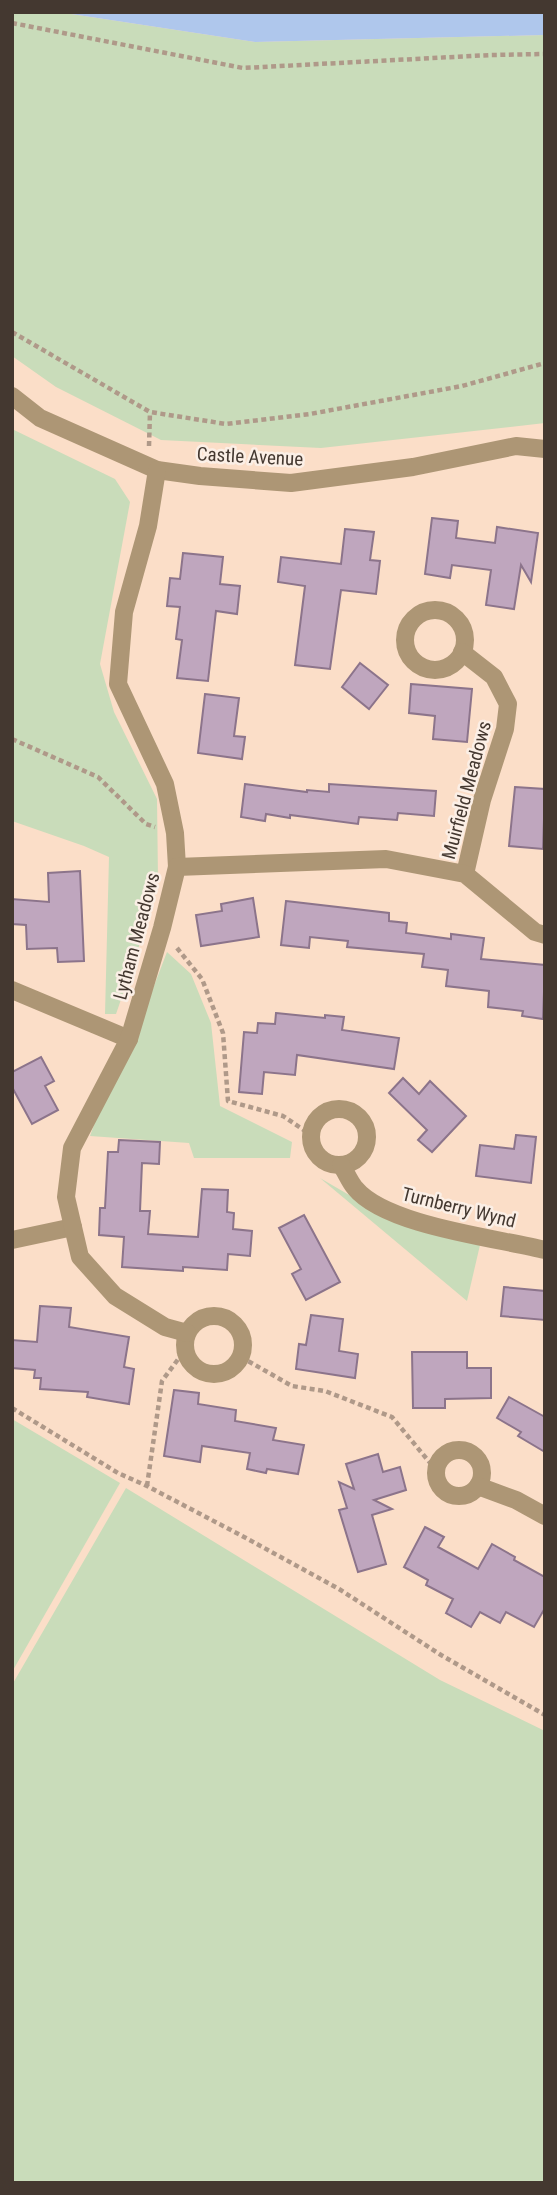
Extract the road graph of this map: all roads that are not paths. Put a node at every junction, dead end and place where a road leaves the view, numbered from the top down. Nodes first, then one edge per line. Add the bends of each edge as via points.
1 (12, 396) edge
2 (545, 449) edge
3 (153, 468) junction
4 (462, 652) dead end
5 (177, 867) junction
6 (466, 874) junction
7 (545, 935) edge
8 (12, 990) edge
9 (129, 1039) junction
10 (341, 1165) junction
11 (73, 1227) junction
12 (12, 1240) edge
13 (545, 1250) edge
14 (186, 1338) junction
15 (478, 1486) junction
16 (545, 1516) edge

1 - 3 street, Castle Avenue via 40,418
2 - 3 street, Castle Avenue via 516,446 413,467 290,483
3 - 5 street via 148,526 124,612 118,684 165,784
4 - 6 street, Muirfield Meadows via 495,677 509,704
5 - 6 street, Lytham Meadows via 386,859
5 - 9 street, Lytham Meadows
6 - 7 street, Lytham Meadows via 535,932
8 - 9 street
9 - 11 street, Lytham Meadows via 72,1148 66,1197
10 - 10 street, Turnberry Wynd via 358,1158 367,1133 359,1117 334,1109 318,1118 311,1135 316,1153
10 - 13 street, Turnberry Wynd via 356,1190 386,1211 449,1231
11 - 12 street
11 - 14 street, Lytham Meadows via 80,1256 115,1296
14 - 14 street via 199,1320 217,1316 239,1330 244,1348 236,1365 207,1374 190,1363
15 - 15 street via 481,1472 476,1458 463,1451 443,1457 436,1470 439,1485 451,1494 466,1495
15 - 16 street

